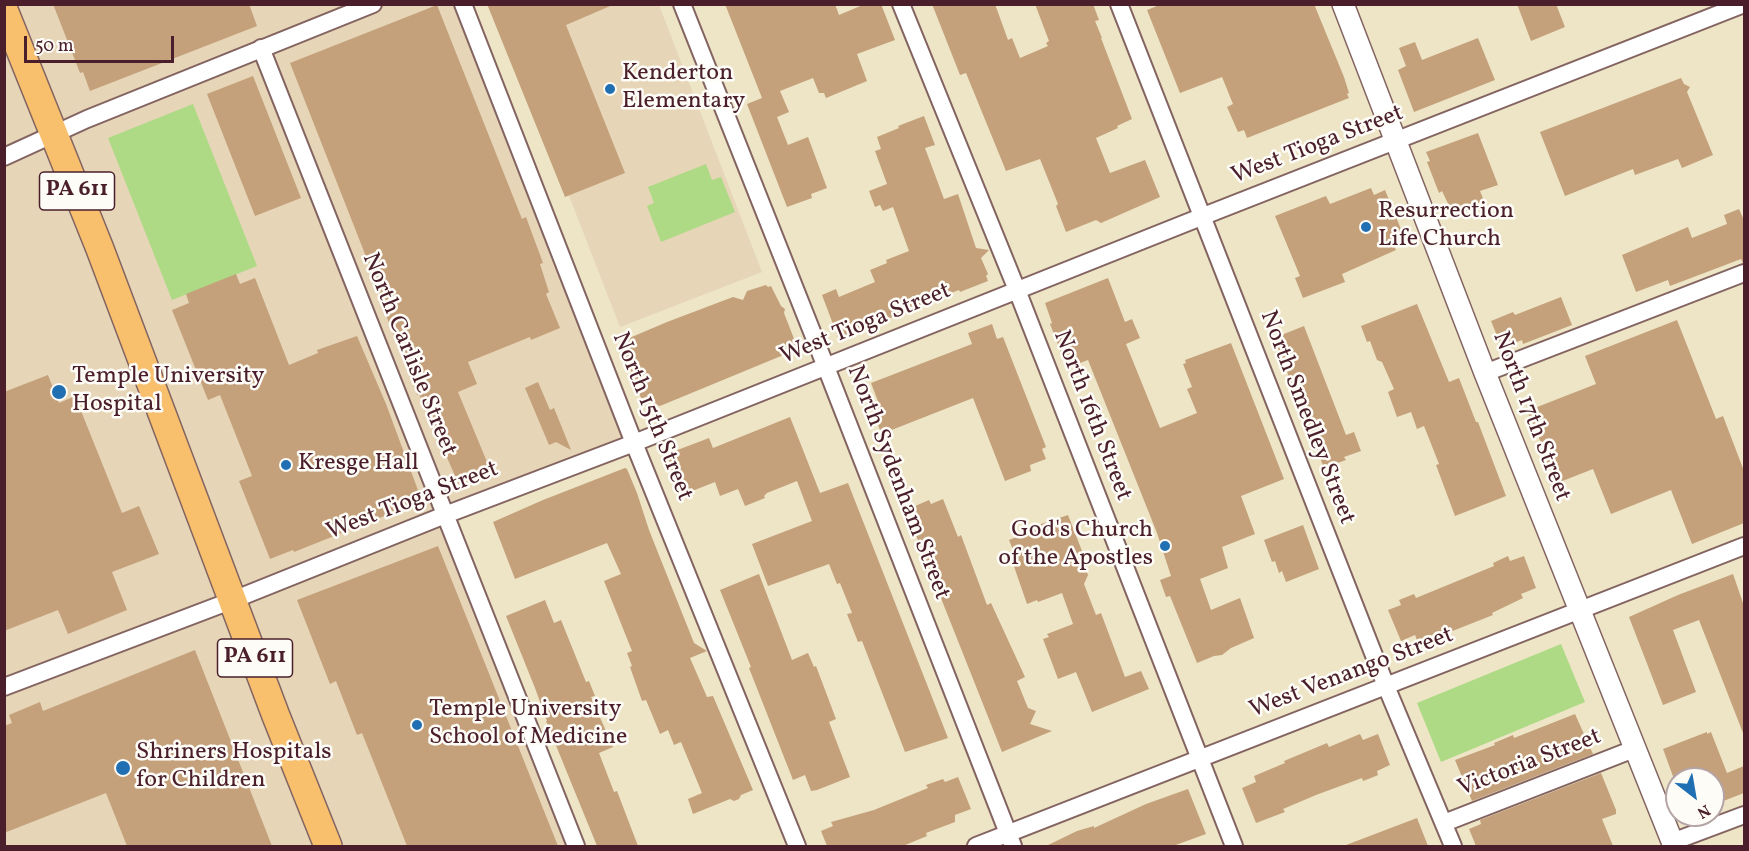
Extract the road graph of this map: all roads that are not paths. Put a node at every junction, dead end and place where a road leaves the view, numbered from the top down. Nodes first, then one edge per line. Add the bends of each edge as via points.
1 (373, 4) edge
2 (463, 4) edge
3 (681, 4) edge
4 (901, 4) edge
5 (1119, 4) edge
6 (1343, 4) edge
7 (1744, 4) edge
8 (4, 10) edge
9 (261, 48) junction
10 (54, 134) junction
11 (1397, 140) junction
12 (4, 157) edge
13 (1201, 217) junction
14 (1744, 273) edge
15 (1017, 290) junction
16 (826, 367) junction
17 (1485, 373) junction
18 (634, 443) junction
19 (445, 515) junction
20 (1743, 552) edge
21 (233, 600) junction
22 (1579, 610) junction
23 (1386, 686) junction
24 (4, 687) edge
25 (1634, 749) junction
26 (1199, 760) junction
27 (1744, 815) edge
28 (1444, 823) junction
29 (1011, 840) edge
30 (1673, 844) edge
31 (328, 846) edge
32 (576, 846) edge
33 (797, 846) edge
34 (976, 846) edge
35 (1233, 846) edge
36 (1453, 846) edge

1 - 9 street
2 - 18 street, North 15th Street
3 - 16 street, North Sydenham Street
4 - 15 street, North 16th Street
5 - 13 street, North Smedley Street
6 - 11 street, North 17th Street
7 - 11 street, West Tioga Street
8 - 10 main road, PA 611
9 - 10 street
9 - 19 street, North Carlisle Street
10 - 12 street
10 - 21 main road, PA 611
11 - 13 street, West Tioga Street
11 - 17 street, North 17th Street
13 - 15 street, West Tioga Street
13 - 23 street, North Smedley Street
14 - 17 street
15 - 16 street, West Tioga Street
15 - 26 street, North 16th Street
16 - 18 street, West Tioga Street
16 - 29 street, North Sydenham Street
17 - 22 street, North 17th Street
18 - 19 street, West Tioga Street
18 - 33 street, North 15th Street
19 - 21 street, West Tioga Street
19 - 32 street, North Carlisle Street
20 - 22 street, West Venango Street
21 - 24 street, West Tioga Street
21 - 31 main road, PA 611
22 - 23 street, West Venango Street
22 - 25 street, North 17th Street
23 - 26 street, West Venango Street
23 - 28 street, North Smedley Street
25 - 28 street, Victoria Street
25 - 30 street, North 17th Street
26 - 29 street, West Venango Street
26 - 35 street, North 16th Street
27 - 30 street
28 - 36 street, North Smedley Street
29 - 34 street, West Venango Street

